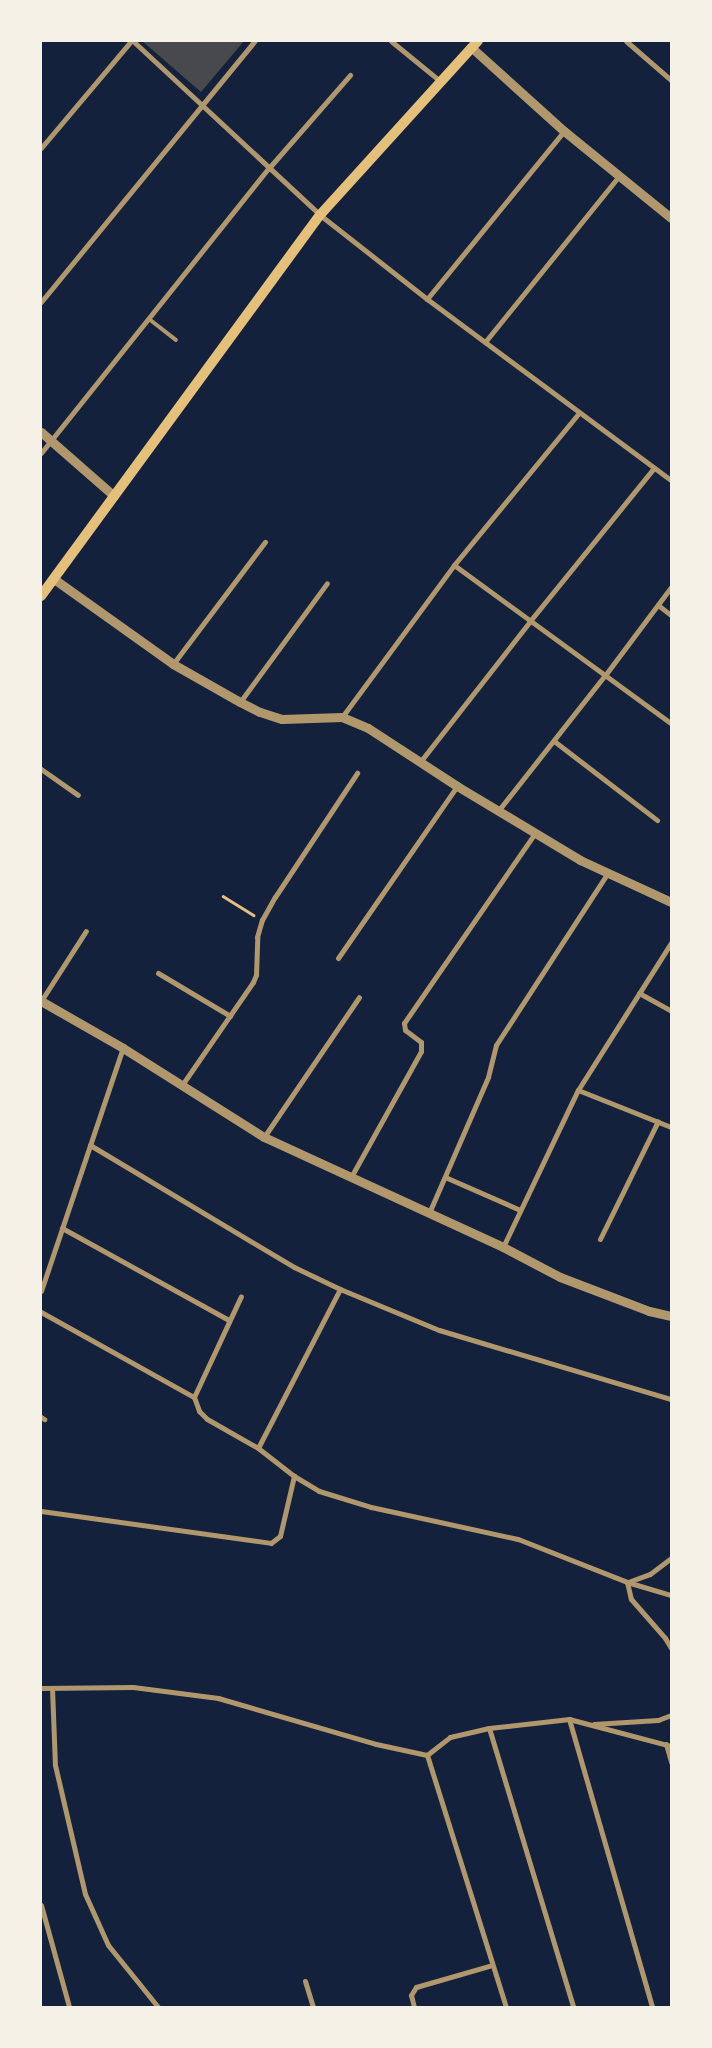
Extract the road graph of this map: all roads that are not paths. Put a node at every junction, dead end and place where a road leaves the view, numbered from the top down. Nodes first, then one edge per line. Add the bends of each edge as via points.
1 (132, 41) edge
2 (256, 41) edge
3 (391, 41) edge
4 (626, 41) edge
5 (475, 44) edge
6 (350, 75) dead end
7 (671, 80) edge
8 (440, 81) junction
9 (202, 105) junction
10 (564, 131) junction
11 (41, 148) edge
12 (268, 169) junction
13 (619, 176) junction
14 (320, 215) junction
15 (671, 218) edge
16 (427, 299) junction
17 (41, 302) edge
18 (149, 319) junction
19 (176, 340) dead end
20 (485, 342) junction
21 (579, 413) junction
22 (41, 432) edge
23 (51, 442) junction
24 (41, 454) edge
25 (654, 468) junction
26 (671, 480) edge
27 (114, 496) junction
28 (265, 542) dead end
29 (454, 565) junction
30 (54, 579) junction
31 (327, 583) dead end
32 (671, 587) edge
33 (42, 593) edge
34 (658, 605) junction
35 (671, 615) edge
36 (530, 621) junction
37 (173, 664) junction
38 (606, 674) junction
39 (240, 702) junction
40 (342, 717) junction
41 (671, 723) edge
42 (554, 741) junction
43 (420, 762) junction
44 (41, 769) edge
45 (357, 772) dead end
46 (457, 786) junction
47 (78, 795) dead end
48 (498, 811) junction
49 (657, 820) dead end
50 (535, 833) junction
51 (607, 874) junction
52 (671, 902) edge
53 (86, 931) dead end
54 (671, 943) edge
55 (338, 958) dead end
56 (158, 973) dead end
57 (639, 993) junction
58 (359, 997) dead end
59 (41, 1001) edge
60 (671, 1011) edge
61 (230, 1016) junction
62 (124, 1048) junction
63 (182, 1084) junction
64 (578, 1090) junction
65 (658, 1121) junction
66 (671, 1126) edge
67 (264, 1137) junction
68 (90, 1145) junction
69 (351, 1177) junction
70 (445, 1177) junction
71 (520, 1210) junction
72 (429, 1214) junction
73 (62, 1228) junction
74 (600, 1239) dead end
75 (503, 1247) junction
76 (340, 1289) junction
77 (41, 1291) edge
78 (241, 1296) dead end
79 (41, 1312) edge
80 (671, 1316) edge
81 (229, 1320) junction
82 (194, 1397) junction
83 (671, 1399) edge
84 (258, 1448) junction
85 (294, 1476) junction
86 (41, 1511) edge
87 (671, 1558) edge
88 (627, 1582) junction
89 (671, 1595) edge
90 (671, 1648) edge
91 (41, 1688) edge
92 (52, 1688) junction
93 (671, 1715) edge
94 (569, 1719) junction
95 (588, 1724) junction
96 (489, 1728) junction
97 (668, 1745) edge
98 (427, 1755) junction
99 (671, 1762) edge
100 (41, 1905) edge
101 (492, 1965) junction
102 (305, 1982) dead end
103 (69, 2007) edge
104 (158, 2007) edge
105 (312, 2007) edge
106 (414, 2007) edge
107 (506, 2007) edge
108 (573, 2007) edge
109 (652, 2007) edge

1 - 9 street
1 - 11 street
2 - 9 street
3 - 8 street
4 - 7 street
5 - 8 main road
5 - 10 street
6 - 12 street
8 - 14 main road
9 - 12 street
9 - 17 street
10 - 13 street
10 - 16 street
12 - 14 street
12 - 18 street
13 - 15 street
13 - 20 street
14 - 16 street
14 - 27 main road
16 - 20 street
18 - 19 lane
18 - 23 street
20 - 21 street
21 - 25 street
21 - 29 street
22 - 23 street
23 - 24 street
23 - 27 street
25 - 26 street
25 - 36 street
27 - 30 main road
28 - 37 street
29 - 36 street
29 - 40 street
30 - 33 main road
30 - 37 street
31 - 39 street
32 - 34 street
34 - 35 street
34 - 38 street
36 - 38 street
36 - 43 street
37 - 39 street
38 - 41 street
38 - 42 street
39 - 40 street via 282,718
40 - 43 street via 368,728
42 - 48 street
42 - 49 street
43 - 46 street
44 - 47 street
45 - 61 street via 262,920 257,937 256,975
46 - 48 street
46 - 55 street
48 - 50 street
50 - 51 street
50 - 69 street via 404,1023 405,1030 422,1044 422,1050
51 - 52 street
51 - 70 street via 496,1044 488,1077
53 - 59 street
54 - 57 street
56 - 61 street
57 - 60 street
57 - 64 street
58 - 67 street
59 - 62 street
61 - 63 street
62 - 63 street
62 - 68 street
63 - 67 street
64 - 65 street
64 - 71 street
65 - 66 street
65 - 74 street
67 - 69 street
68 - 73 street
68 - 76 street via 294,1267
69 - 72 street
70 - 71 street
70 - 72 street
71 - 75 street
72 - 75 street
73 - 77 street
73 - 81 street
75 - 80 street via 560,1277 649,1311
76 - 83 street via 439,1330
76 - 84 street
78 - 81 street
79 - 82 street
81 - 82 street
82 - 84 street via 199,1411 207,1419
84 - 85 street
85 - 86 street via 280,1536 274,1542
85 - 88 street via 319,1491 371,1507 518,1539
87 - 88 street via 650,1574
88 - 89 street
88 - 90 street via 631,1599
91 - 92 street
92 - 98 street via 133,1687 218,1698 376,1744
92 - 104 street via 54,1764 86,1894 108,1945
93 - 95 street via 658,1720
94 - 95 street
94 - 96 street
94 - 109 street
95 - 97 street
96 - 98 street via 450,1736
96 - 108 street
97 - 99 street
98 - 101 street
100 - 103 street
101 - 106 street via 420,1985 412,1990
101 - 107 street
102 - 105 street

